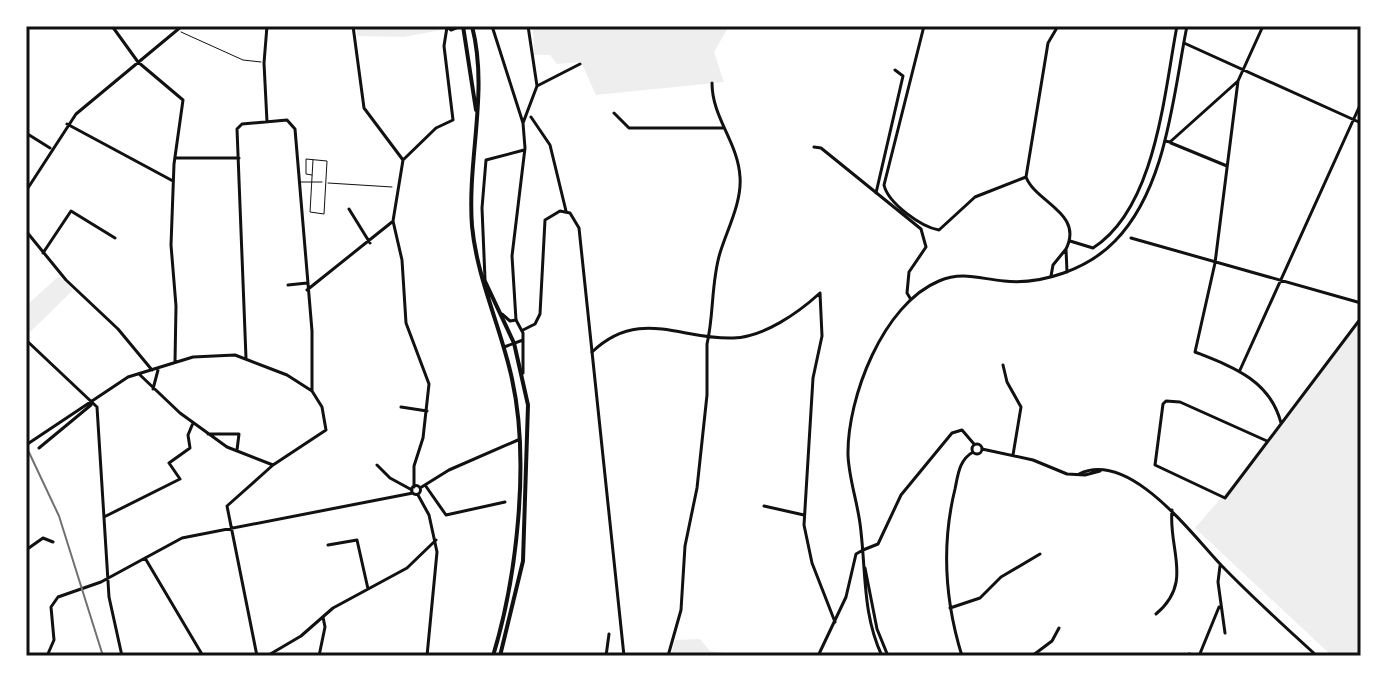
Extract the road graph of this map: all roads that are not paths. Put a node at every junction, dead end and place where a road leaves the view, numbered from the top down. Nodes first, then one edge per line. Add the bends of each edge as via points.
1 (112, 26) edge
2 (182, 26) edge
3 (267, 26) edge
4 (353, 26) edge
5 (447, 26) edge
6 (467, 26) edge
7 (486, 26) edge
8 (492, 26) edge
9 (528, 26) edge
10 (924, 26) edge
11 (1058, 26) edge
12 (1177, 26) edge
13 (1187, 26) edge
14 (1263, 26) edge
15 (178, 31) junction
16 (1184, 43) junction
17 (138, 62) junction
18 (264, 63) junction
19 (580, 64) dead end
20 (895, 70) dead end
21 (1243, 70) junction
22 (1238, 81) junction
23 (712, 83) dead end
24 (537, 86) junction
25 (1361, 103) edge
26 (476, 110) junction
27 (614, 113) dead end
28 (531, 117) dead end
29 (1353, 119) junction
30 (267, 122) junction
31 (523, 123) junction
32 (1361, 123) edge
33 (67, 124) junction
34 (724, 128) junction
35 (26, 133) edge
36 (1168, 142) junction
37 (814, 147) dead end
38 (51, 149) junction
39 (524, 150) junction
40 (175, 158) junction
41 (239, 158) junction
42 (402, 158) junction
43 (313, 160) junction
44 (1227, 166) junction
45 (312, 175) junction
46 (1026, 177) junction
47 (173, 181) junction
48 (301, 182) junction
49 (312, 182) junction
50 (326, 183) junction
51 (392, 187) dead end
52 (26, 191) edge
53 (876, 193) junction
54 (349, 209) dead end
55 (566, 211) junction
56 (393, 221) junction
57 (26, 231) edge
58 (473, 232) junction
59 (115, 238) dead end
60 (1131, 238) dead end
61 (484, 241) junction
62 (1070, 241) junction
63 (370, 243) junction
64 (1066, 249) junction
65 (43, 253) junction
66 (1215, 263) junction
67 (481, 271) junction
68 (1067, 272) junction
69 (1051, 276) junction
70 (485, 279) junction
71 (1280, 281) junction
72 (307, 283) junction
73 (288, 285) dead end
74 (307, 290) junction
75 (910, 298) junction
76 (1361, 303) edge
77 (1361, 318) edge
78 (516, 320) junction
79 (508, 322) junction
80 (498, 329) junction
81 (523, 330) junction
82 (709, 336) junction
83 (26, 340) edge
84 (523, 340) junction
85 (514, 343) junction
86 (504, 347) junction
87 (591, 353) junction
88 (246, 358) junction
89 (175, 362) junction
90 (1003, 365) dead end
91 (158, 368) junction
92 (152, 370) junction
93 (1240, 370) junction
94 (523, 373) junction
95 (139, 374) junction
96 (153, 389) junction
97 (312, 391) junction
98 (93, 402) junction
99 (401, 407) dead end
100 (427, 411) junction
101 (193, 423) junction
102 (1281, 423) junction
103 (208, 434) junction
104 (518, 440) junction
105 (1267, 441) junction
106 (28, 444) edge
107 (974, 444) junction
108 (39, 448) dead end
109 (982, 449) junction
110 (237, 450) junction
111 (973, 452) junction
112 (1013, 455) junction
113 (273, 465) junction
114 (377, 465) dead end
115 (425, 485) junction
116 (414, 491) junction
117 (505, 502) dead end
118 (764, 506) dead end
119 (1172, 510) junction
120 (804, 515) junction
121 (104, 517) junction
122 (231, 527) junction
123 (436, 540) junction
124 (53, 542) dead end
125 (328, 545) dead end
126 (26, 550) edge
127 (863, 550) junction
128 (1040, 554) dead end
129 (145, 558) junction
130 (1221, 565) junction
131 (109, 578) junction
132 (368, 589) junction
133 (1221, 606) junction
134 (950, 608) junction
135 (1156, 614) dead end
136 (323, 617) junction
137 (835, 622) junction
138 (1059, 628) dead end
139 (1225, 633) dead end
140 (609, 634) dead end
141 (1189, 654) dead end
142 (820, 655) edge
143 (1314, 655) edge
144 (47, 656) edge
145 (122, 656) edge
146 (203, 656) edge
147 (257, 656) edge
148 (267, 656) edge
149 (319, 656) edge
150 (427, 656) edge
151 (493, 656) edge
152 (500, 656) edge
153 (606, 656) edge
154 (624, 656) edge
155 (668, 656) edge
156 (885, 656) edge
157 (962, 656) edge
158 (1032, 656) edge

1 - 17 street
2 - 15 street
3 - 18 street
4 - 42 street via 364,108
5 - 6 street
5 - 42 street via 444,46 453,120
6 - 7 street
6 - 26 main road
6 - 26 main road via 479,84
8 - 31 street
9 - 24 street
10 - 46 street via 884,185 889,197 939,230 975,197
11 - 46 street via 1048,46
12 - 62 street via 1153,149 1129,206 1093,248
13 - 16 street
14 - 21 street
15 - 17 street
15 - 18 lane via 243,60
16 - 21 street
16 - 36 street
17 - 33 street
17 - 40 street via 183,100
18 - 30 street
19 - 24 street
20 - 53 street via 903,76
21 - 22 street
21 - 29 street
22 - 36 street
22 - 44 street
23 - 34 street
24 - 31 street
25 - 29 street
26 - 58 main road
27 - 34 street via 629,128
28 - 55 street via 550,145
29 - 32 street
29 - 71 street
30 - 41 street via 239,126
30 - 48 street via 293,123
31 - 39 street
33 - 38 street
33 - 47 street
34 - 82 street via 738,160 741,185 720,252
35 - 38 street
36 - 44 street
36 - 68 street via 1125,231 1100,254
37 - 53 street
38 - 52 street
39 - 61 street via 486,160
39 - 78 street via 512,256
40 - 41 street
40 - 47 street
41 - 88 street
42 - 56 street
43 - 45 lane
43 - 45 lane via 306,159 306,174
43 - 50 lane via 327,161
44 - 66 street
45 - 49 lane
46 - 62 street via 1061,212
47 - 89 street
48 - 49 lane
48 - 72 street
49 - 50 lane
49 - 50 lane via 310,212 324,214
50 - 51 lane
53 - 75 street via 921,229 926,247 909,272
54 - 63 street
55 - 81 street via 545,220 540,314
55 - 87 street via 579,228
56 - 63 street
56 - 100 street via 406,323 429,384
57 - 65 street
58 - 61 street
58 - 67 main road
59 - 65 street via 71,211
60 - 66 street
61 - 70 street
62 - 64 street
63 - 74 street
64 - 68 street
64 - 69 street
65 - 92 street
66 - 71 street
66 - 93 street via 1195,352
67 - 70 main road
67 - 80 main road
68 - 69 street
69 - 75 street via 1020,282 958,276 937,281
70 - 79 main road
71 - 76 street
71 - 93 street
72 - 73 street
72 - 74 street
74 - 97 street
75 - 127 street via 873,356 852,412 849,464
77 - 102 street
78 - 79 street
78 - 81 street
79 - 80 street
79 - 85 main road
80 - 86 main road
81 - 84 street
82 - 87 street via 645,327 612,338
82 - 120 street via 742,337 792,316 820,293 822,336 813,378
82 - 155 street via 697,488 685,546 683,595
83 - 98 street
84 - 85 street
84 - 94 street
85 - 86 street
85 - 94 main road
86 - 104 main road via 517,406
87 - 154 street
88 - 89 street
88 - 97 street
89 - 91 street
90 - 112 street via 1021,407
91 - 92 street
91 - 96 street
92 - 95 street
93 - 102 street via 1276,403
94 - 152 main road via 528,405 523,561
95 - 96 street
95 - 98 street
96 - 101 street
97 - 113 street via 326,425 315,439
98 - 106 street
98 - 108 street
98 - 121 street
99 - 100 street
100 - 116 street via 414,466
101 - 103 street
101 - 121 street via 190,448 169,463 180,479
102 - 105 street
103 - 110 street
103 - 110 street via 239,434
104 - 115 street
104 - 151 main road via 514,574
105 - 105 street via 1225,498 1155,465 1166,401 1180,402
107 - 109 street
107 - 111 street
107 - 127 street via 962,430 952,433 901,495 878,544
109 - 111 street
109 - 112 street
110 - 113 street
111 - 134 street via 961,464 951,506 946,574
112 - 119 street via 1067,474 1100,471 1132,482
113 - 122 street via 227,506
114 - 116 street
115 - 116 street
115 - 117 street via 446,515
116 - 122 street
116 - 123 street
118 - 120 street
119 - 130 street
119 - 135 street via 1178,581
120 - 137 street via 812,563
121 - 131 street
122 - 129 street via 182,538
122 - 147 street
123 - 132 street via 407,568
123 - 150 street
124 - 126 street via 43,538
125 - 132 street via 357,540
127 - 137 street via 856,554 852,582
127 - 156 street via 867,608
128 - 134 street via 1001,577 980,598
129 - 131 street
129 - 146 street
130 - 133 street
130 - 143 street
131 - 144 street via 54,601 54,640
131 - 145 street
132 - 136 street
133 - 139 street
133 - 141 street via 1199,656
134 - 157 street
136 - 148 street
136 - 149 street
137 - 142 street
138 - 158 street
140 - 153 street

